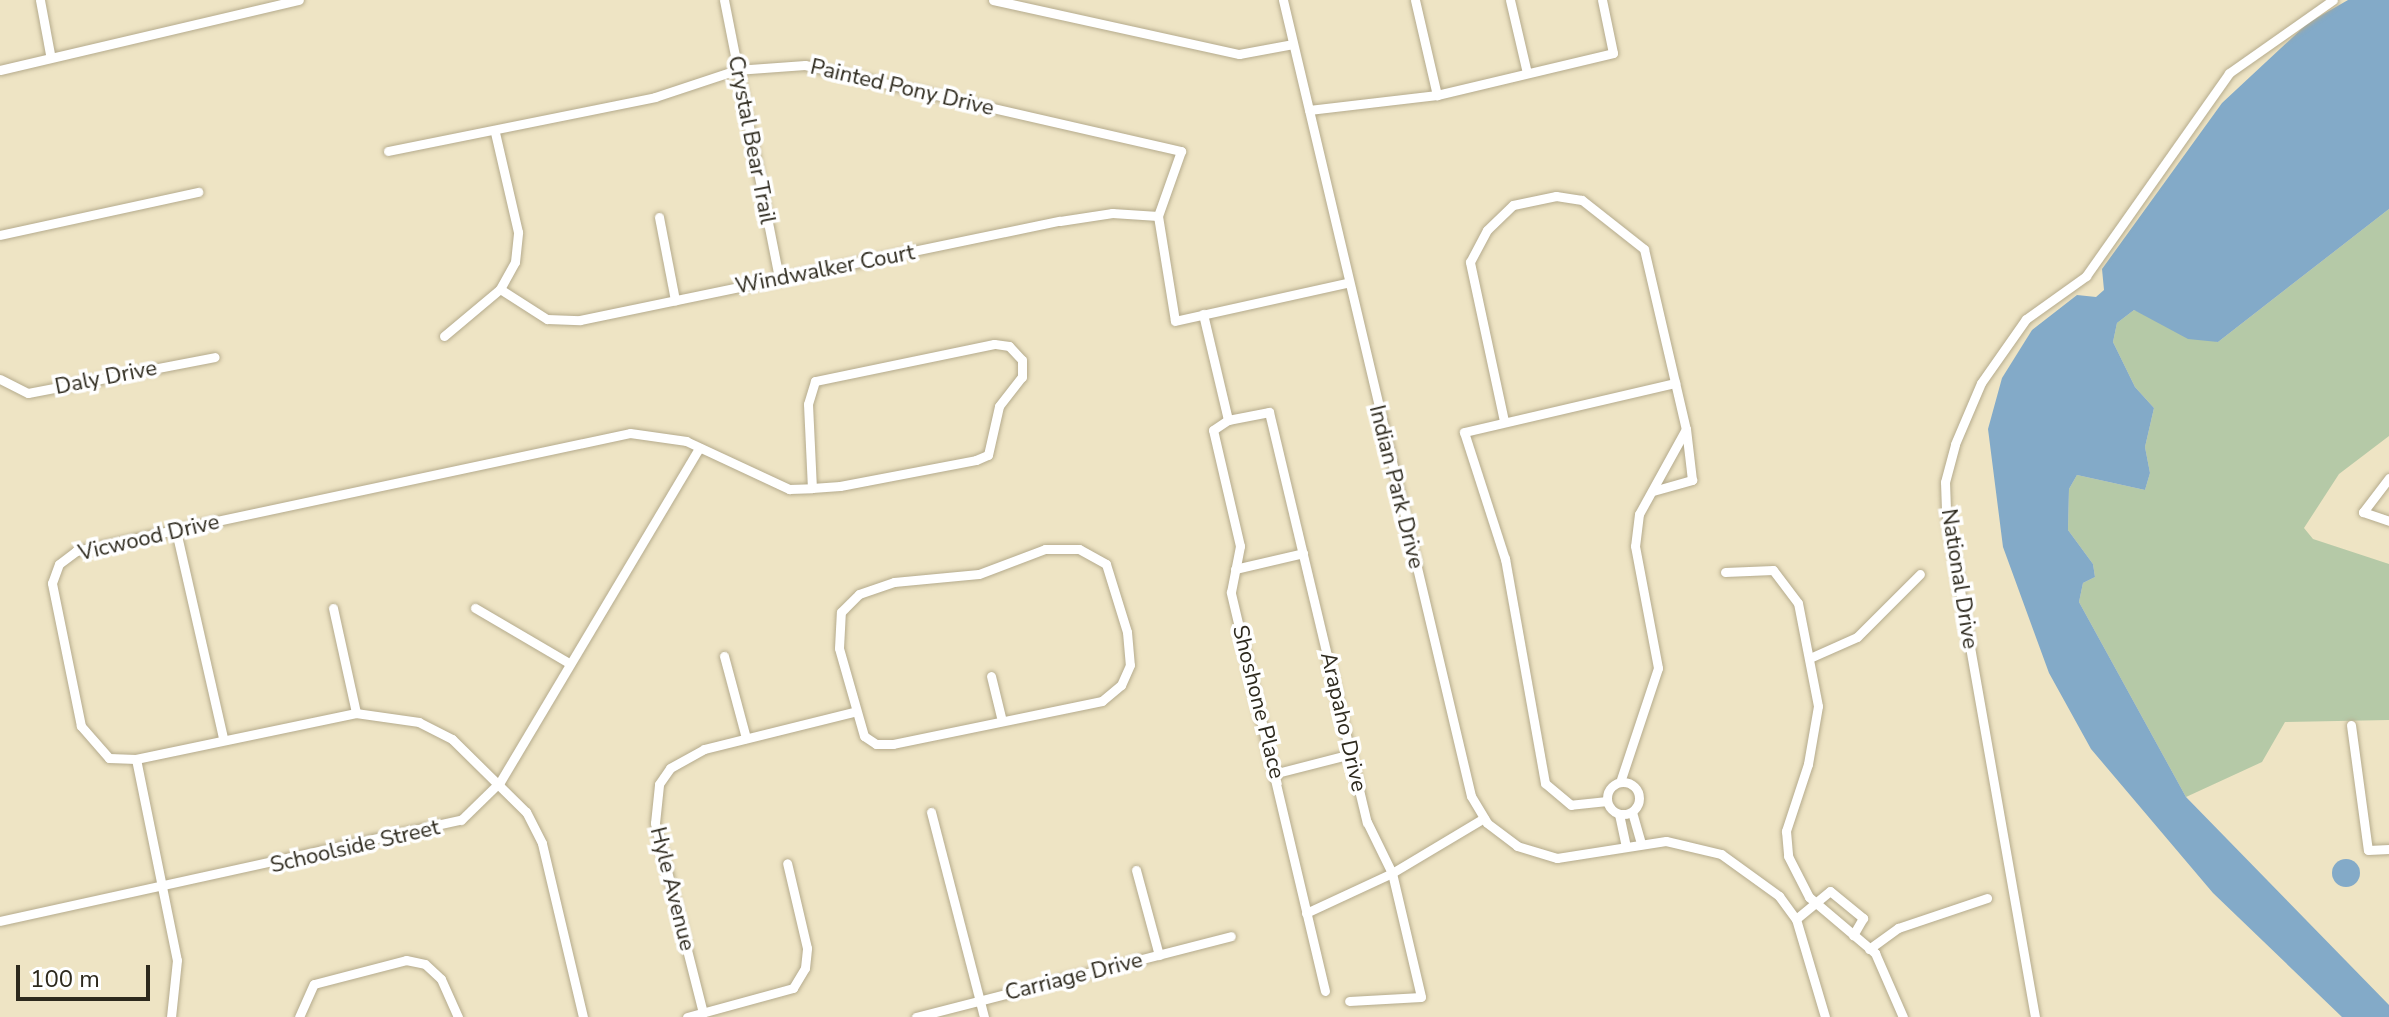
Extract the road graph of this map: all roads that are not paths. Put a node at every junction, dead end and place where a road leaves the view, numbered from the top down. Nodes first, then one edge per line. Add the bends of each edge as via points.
1 (40, 0) edge
2 (299, 0) edge
3 (724, 0) edge
4 (993, 0) edge
5 (1283, 0) edge
6 (1415, 0) edge
7 (1510, 0) edge
8 (1602, 0) edge
9 (2333, 0) edge
10 (1293, 44) junction
11 (50, 54) junction
12 (0, 70) edge
13 (736, 70) junction
14 (1527, 73) junction
15 (1437, 95) junction
16 (1309, 110) junction
17 (495, 132) junction
18 (388, 151) dead end
19 (198, 192) dead end
20 (1158, 216) junction
21 (659, 217) dead end
22 (0, 235) edge
23 (779, 279) junction
24 (1347, 283) junction
25 (500, 289) junction
26 (675, 300) junction
27 (1203, 314) junction
28 (444, 336) dead end
29 (215, 357) dead end
30 (0, 379) edge
31 (1675, 383) junction
32 (1228, 420) junction
33 (1504, 421) junction
34 (1686, 429) junction
35 (699, 448) junction
36 (2389, 478) edge
37 (812, 488) junction
38 (1653, 491) junction
39 (2389, 521) edge
40 (176, 531) junction
41 (1303, 553) junction
42 (1235, 569) junction
43 (1725, 572) dead end
44 (1920, 574) dead end
45 (333, 608) dead end
46 (475, 608) dead end
47 (724, 656) dead end
48 (1812, 657) junction
49 (569, 663) junction
50 (991, 676) dead end
51 (853, 712) junction
52 (356, 713) junction
53 (1002, 721) junction
54 (2351, 725) dead end
55 (223, 738) junction
56 (746, 738) junction
57 (1351, 754) junction
58 (136, 759) junction
59 (1277, 773) junction
60 (500, 782) junction
61 (1620, 782) junction
62 (1607, 801) junction
63 (931, 812) dead end
64 (1632, 812) junction
65 (1619, 814) junction
66 (1484, 818) junction
67 (1641, 844) junction
68 (1626, 846) junction
69 (2389, 849) edge
70 (787, 863) dead end
71 (1136, 870) dead end
72 (1392, 873) junction
73 (161, 890) junction
74 (1987, 898) dead end
75 (1816, 903) junction
76 (1306, 913) junction
77 (1796, 919) junction
78 (0, 921) edge
79 (1853, 935) junction
80 (1231, 936) dead end
81 (1869, 949) junction
82 (1159, 955) junction
83 (1325, 991) dead end
84 (980, 1001) junction
85 (1349, 1001) dead end
86 (703, 1013) junction
87 (171, 1017) edge
88 (299, 1017) edge
89 (458, 1017) edge
90 (583, 1017) edge
91 (687, 1017) edge
92 (916, 1017) edge
93 (984, 1017) edge
94 (1825, 1017) edge
95 (1903, 1017) edge
96 (2035, 1017) edge

1 - 11 street
2 - 11 street
3 - 13 street, Crystal Bear Trail
4 - 10 street via 1239,54
5 - 10 street, Indian Park Drive
6 - 15 street
7 - 14 street
8 - 14 street via 1613,53
9 - 96 street, National Drive via 2229,73 2086,276 2026,319 1981,383 1955,444 1945,482 1946,510
10 - 16 street, Indian Park Drive
11 - 12 street
13 - 17 street, Painted Pony Drive via 655,97
13 - 20 street, Painted Pony Drive via 805,65 1181,151
13 - 23 street, Crystal Bear Trail
14 - 15 street
15 - 16 street
16 - 24 street, Indian Park Drive
17 - 18 street, Painted Pony Drive
17 - 25 street via 518,232 515,262
19 - 22 street
20 - 23 street, Windwalker Court via 1112,213 1073,219
20 - 27 street via 1175,321
21 - 26 street
23 - 26 street, Windwalker Court
24 - 27 street
24 - 66 street, Indian Park Drive via 1471,796
25 - 26 street, Windwalker Court via 547,319 580,320
25 - 28 street
27 - 32 street
29 - 30 street, Daly Drive via 28,393
31 - 33 street
31 - 33 street via 1644,249 1582,200 1533,199 1513,205 1494,222 1470,262
31 - 34 street
32 - 41 street, Arapaho Drive via 1269,412
32 - 42 street, Shoshone Place via 1213,430 1240,546
33 - 62 street via 1464,432 1505,559 1545,783 1571,805
34 - 38 street
34 - 38 street via 1692,480
35 - 37 street, Vicwood Drive via 770,483
35 - 40 street, Vicwood Drive via 664,435 630,433
35 - 49 street, Schoolside Street
36 - 39 street via 2363,512
37 - 37 street, Vicwood Drive via 808,404 815,381 994,344 1009,346 1022,360 1022,377 999,406 988,455
38 - 61 street via 1639,514 1635,546 1658,668
40 - 55 street
40 - 58 street, Vicwood Drive via 76,551 59,564 52,583 81,726 109,758
41 - 42 street
41 - 57 street, Arapaho Drive
42 - 59 street, Shoshone Place via 1231,592
43 - 48 street via 1773,570 1784,579 1798,603
44 - 48 street via 1857,637
45 - 52 street
46 - 49 street
47 - 56 street
48 - 75 street via 1818,706 1808,764 1786,831 1794,878
49 - 60 street, Schoolside Street
50 - 53 street
51 - 53 street via 864,736 876,744
51 - 53 street via 836,627 841,612 859,594 894,582 979,574 1045,549 1079,549 1106,564 1117,586 1130,665 1121,685 1102,701
51 - 56 street, Hyle Avenue
52 - 55 street
52 - 60 street via 419,722 452,739
54 - 69 street via 2368,850
55 - 58 street
56 - 86 street, Hyle Avenue via 685,757 659,784 654,802
57 - 59 street
57 - 72 street, Arapaho Drive via 1367,822
58 - 73 street
59 - 76 street, Shoshone Place
60 - 73 street, Schoolside Street via 482,806 438,829
60 - 90 street via 526,812 542,843
61 - 62 street
61 - 64 street via 1637,789 1639,801
62 - 65 street
63 - 84 street
64 - 65 street
64 - 67 street
65 - 68 street
66 - 68 street, Indian Park Drive via 1517,846 1557,858
66 - 72 street
67 - 68 street, Indian Park Drive
67 - 77 street, Indian Park Drive via 1666,841 1721,854 1779,896
70 - 86 street via 805,968 793,988
71 - 82 street
72 - 76 street
72 - 85 street, Arapaho Drive via 1421,997
73 - 78 street, Schoolside Street
73 - 87 street via 177,960
74 - 81 street via 1898,928
75 - 77 street
75 - 79 street
75 - 79 street via 1830,891 1863,918
76 - 83 street, Shoshone Place
77 - 94 street, Indian Park Drive
79 - 81 street
80 - 82 street, Carriage Drive
81 - 95 street via 1887,971
82 - 84 street, Carriage Drive
84 - 92 street, Carriage Drive
84 - 93 street
86 - 91 street
88 - 89 street via 314,984 406,960 425,964 441,979

